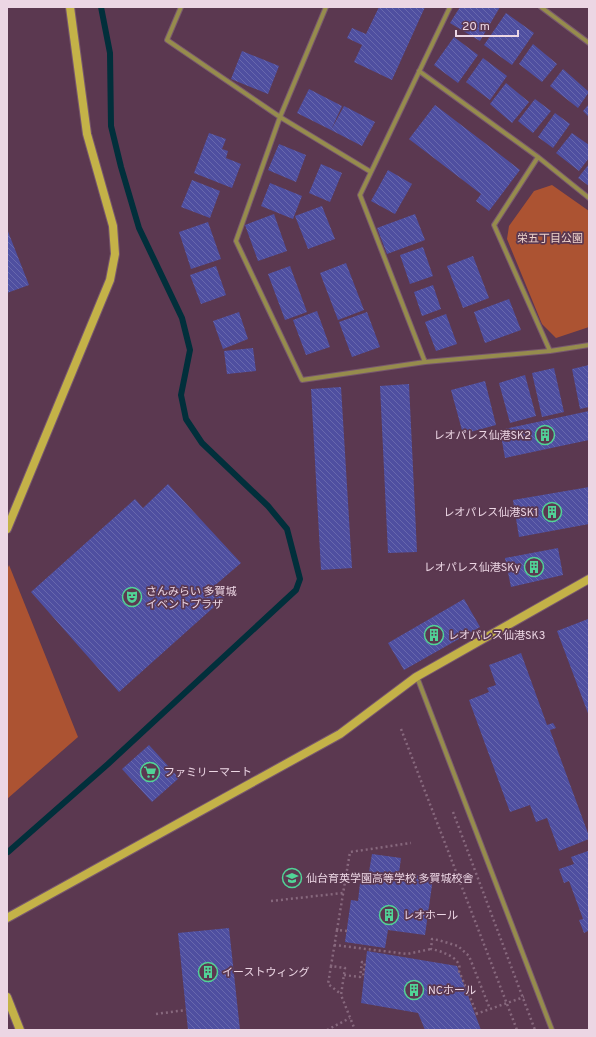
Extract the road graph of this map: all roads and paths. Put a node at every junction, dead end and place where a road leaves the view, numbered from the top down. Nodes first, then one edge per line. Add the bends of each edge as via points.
1 (70, 7) edge
2 (181, 7) edge
3 (326, 7) edge
4 (450, 7) edge
5 (541, 7) edge
6 (589, 43) edge
7 (419, 71) junction
8 (280, 117) junction
9 (538, 157) junction
10 (371, 172) junction
11 (589, 198) edge
12 (589, 345) edge
13 (550, 351) junction
14 (424, 362) junction
15 (7, 529) edge
16 (589, 579) edge
17 (416, 677) junction
18 (401, 729) dead end
19 (452, 808) dead end
20 (411, 843) dead end
21 (343, 893) junction
22 (271, 901) dead end
23 (7, 918) edge
24 (337, 930) junction
25 (347, 931) dead end
26 (334, 945) junction
27 (431, 949) junction
28 (331, 966) junction
29 (344, 976) junction
30 (364, 977) dead end
31 (538, 993) junction
32 (341, 995) junction
33 (7, 997) edge
34 (522, 998) junction
35 (507, 1003) junction
36 (490, 1009) junction
37 (186, 1010) dead end
38 (156, 1014) dead end
39 (350, 1018) junction
40 (20, 1030) edge
41 (327, 1030) edge
42 (355, 1030) edge
43 (517, 1030) edge
44 (535, 1030) edge
45 (552, 1030) edge

1 - 15 street via 87,134 113,226 115,254 110,280
2 - 8 street via 167,40
3 - 8 street
4 - 7 street
5 - 6 street
7 - 9 street
7 - 10 street
8 - 10 street
8 - 14 street via 236,241 302,380
9 - 11 street
9 - 13 street via 494,226
10 - 14 street via 360,195
12 - 13 street
13 - 14 street
16 - 17 street
17 - 23 street via 340,734
17 - 31 street
18 - 35 path
19 - 34 path
20 - 21 path via 350,852
21 - 22 path
21 - 24 path
24 - 25 path
24 - 26 path
26 - 27 path via 407,954
26 - 28 path
27 - 36 path via 445,952 459,963 459,971 476,1014
27 - 36 path via 432,939 438,940 458,946 469,956
28 - 29 path via 345,968
28 - 32 path via 328,984
29 - 30 path via 360,977 362,962
29 - 32 path
31 - 34 path
31 - 45 street
32 - 39 path
33 - 40 street
34 - 35 path
34 - 44 path
35 - 36 path
35 - 43 path
37 - 38 path
39 - 41 path
39 - 42 path

